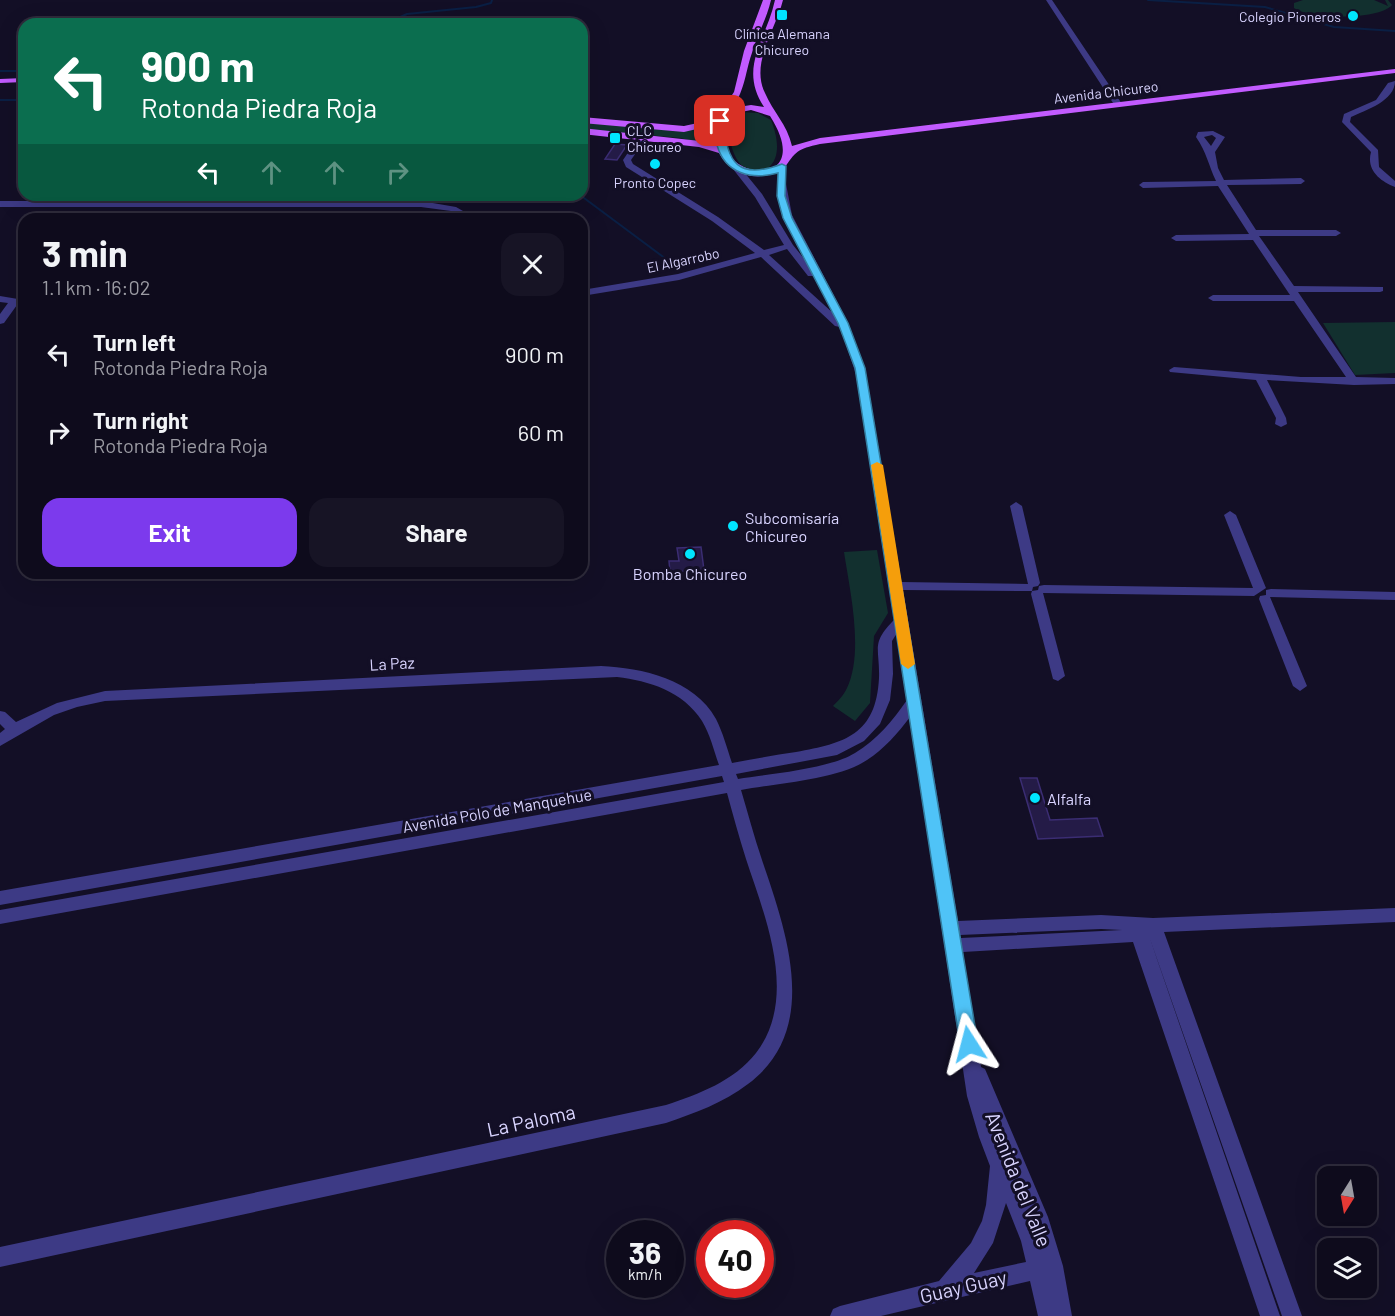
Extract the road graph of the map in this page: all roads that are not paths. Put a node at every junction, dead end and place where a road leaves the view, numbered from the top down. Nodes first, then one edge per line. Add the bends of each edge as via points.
1 (767, 0) edge
2 (779, 0) edge
3 (1049, 0) edge
4 (1395, 71) edge
5 (0, 81) edge
6 (18, 81) edge
7 (1395, 83) edge
8 (1118, 104) junction
9 (776, 115) junction
10 (723, 117) junction
11 (588, 121) edge
12 (588, 132) edge
13 (785, 135) junction
14 (643, 137) junction
15 (820, 141) junction
16 (723, 151) junction
17 (1211, 152) dead end
18 (786, 154) junction
19 (782, 166) junction
20 (736, 169) junction
21 (1301, 181) dead end
22 (1220, 183) junction
23 (1395, 184) edge
24 (1143, 185) dead end
25 (251, 201) edge
26 (0, 204) edge
27 (247, 208) junction
28 (461, 213) edge
29 (1336, 233) dead end
30 (738, 235) junction
31 (1254, 235) junction
32 (1176, 238) dead end
33 (789, 246) junction
34 (765, 255) junction
35 (734, 263) junction
36 (1291, 289) junction
37 (1380, 289) dead end
38 (588, 292) edge
39 (1213, 298) dead end
40 (1297, 298) junction
41 (0, 299) edge
42 (18, 302) edge
43 (18, 303) edge
44 (835, 307) junction
45 (0, 321) edge
46 (848, 333) junction
47 (1174, 370) dead end
48 (1260, 377) junction
49 (1395, 381) edge
50 (1354, 382) junction
51 (1281, 424) dead end
52 (1016, 506) dead end
53 (1230, 515) dead end
54 (896, 586) junction
55 (1036, 588) junction
56 (1262, 593) junction
57 (1395, 596) edge
58 (901, 620) junction
59 (1058, 676) dead end
60 (1300, 687) dead end
61 (914, 701) junction
62 (0, 716) edge
63 (14, 729) junction
64 (0, 741) edge
65 (729, 779) junction
66 (0, 898) edge
67 (1395, 915) edge
68 (0, 917) edge
69 (1142, 927) junction
70 (951, 928) junction
71 (954, 945) junction
72 (969, 1044) junction
73 (997, 1159) junction
74 (0, 1257) edge
75 (1046, 1268) junction
76 (945, 1290) junction
77 (840, 1316) edge
78 (1048, 1316) edge
79 (1062, 1316) edge
80 (1270, 1316) edge
81 (1292, 1316) edge

1 - 10 main road via 747,54 740,89
2 - 9 main road via 756,75 760,94
3 - 8 street
4 - 8 main road, Avenida Chicureo
5 - 6 main road
7 - 23 street via 1379,102 1347,116 1346,122 1375,152 1378,174
8 - 15 main road, Avenida Chicureo
9 - 10 main road via 750,108
9 - 13 main road
10 - 11 main road via 684,129
10 - 16 main road via 719,134
12 - 14 main road
13 - 15 main road, Avenida Chicureo
13 - 18 main road
14 - 16 main road
14 - 30 street via 627,160 628,165
15 - 18 main road, Avenida Chicureo via 798,146
16 - 20 main road
17 - 22 street
18 - 19 main road
19 - 20 main road via 761,173
19 - 44 street, Avenida del Valle via 781,196 787,218
20 - 33 street, Avenida del Valle via 759,196
21 - 22 street
22 - 24 street
22 - 31 street
25 - 27 street
26 - 27 street
27 - 28 street via 428,205
29 - 31 street
30 - 34 street
30 - 35 street
31 - 32 street
31 - 36 street
33 - 34 street, El Algarrobo
33 - 44 street, Avenida del Valle
34 - 35 street, El Algarrobo
34 - 46 street via 791,275
35 - 38 street, El Algarrobo via 679,277
36 - 37 street
36 - 40 street
39 - 40 street
40 - 50 street
41 - 42 street
43 - 45 street
44 - 46 street, Avenida del Valle
46 - 54 street, Avenida del Valle via 864,387
47 - 48 street
48 - 50 street
48 - 51 street
49 - 50 street
52 - 55 street
53 - 56 street
54 - 55 street
54 - 58 street, Avenida del Valle
55 - 56 street
55 - 59 street
56 - 57 street
56 - 60 street
58 - 61 street, Avenida del Valle
58 - 65 street, Avenida Polo de Manquehue via 886,636 884,702 865,734 850,745 827,753
61 - 65 street, Avenida Polo de Manquehue via 880,742 849,763 806,774
61 - 70 street, Avenida del Valle
62 - 63 street
63 - 64 street, La Paz
63 - 65 street, La Paz via 59,706 105,696 616,671 652,677 693,701 709,720
65 - 66 street, Avenida Polo de Manquehue
65 - 68 street, Avenida Polo de Manquehue
65 - 74 street, La Paloma via 778,938 784,981 783,1010 772,1043 760,1062 732,1088 666,1114
67 - 69 street
69 - 70 street via 1101,922
69 - 71 street via 1128,937
69 - 80 street
69 - 81 street
70 - 71 street, Avenida del Valle
71 - 72 street, Avenida del Valle
72 - 73 street, Avenida del Valle via 976,1096
72 - 75 street, Avenida del Valle via 994,1116 1038,1217
73 - 75 street, Avenida del Valle
73 - 76 street via 998,1193 991,1228 975,1258
75 - 76 street, Guay Guay
75 - 78 street, Avenida del Valle
75 - 79 street, Avenida del Valle
76 - 77 street, Guay Guay

